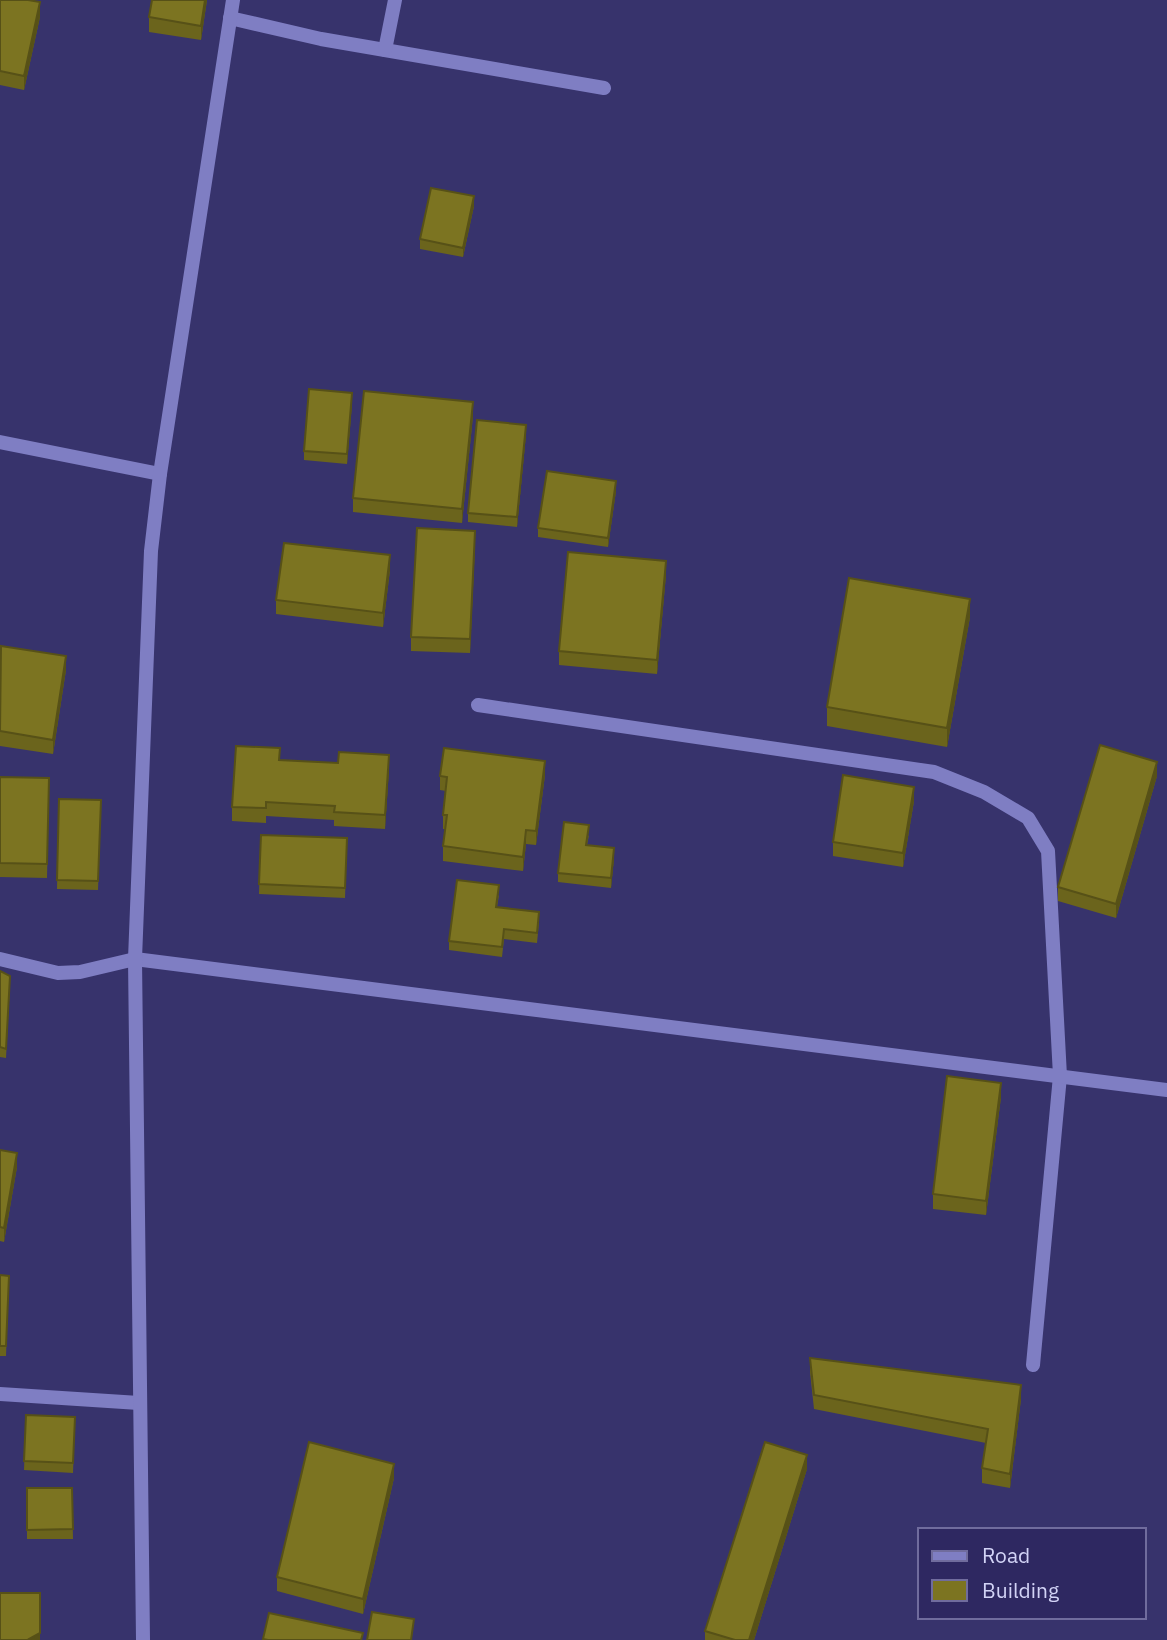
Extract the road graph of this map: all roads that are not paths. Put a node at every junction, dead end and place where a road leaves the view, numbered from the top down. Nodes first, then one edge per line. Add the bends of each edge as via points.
1 (233, 0) edge
2 (395, 0) edge
3 (230, 18) junction
4 (385, 50) junction
5 (604, 88) dead end
6 (0, 442) edge
7 (160, 474) junction
8 (478, 705) dead end
9 (0, 959) edge
10 (135, 959) junction
11 (1060, 1076) junction
12 (1167, 1090) edge
13 (1033, 1366) dead end
14 (0, 1394) edge
15 (139, 1403) junction
16 (143, 1640) edge

1 - 3 street
2 - 4 street
3 - 4 street
3 - 7 street
4 - 5 street
6 - 7 street
7 - 10 street via 151,551
8 - 11 street via 934,772 984,792 1028,818 1048,851
9 - 10 street via 58,973
10 - 11 street
10 - 15 street
11 - 12 street
11 - 13 street
14 - 15 street
15 - 16 street

